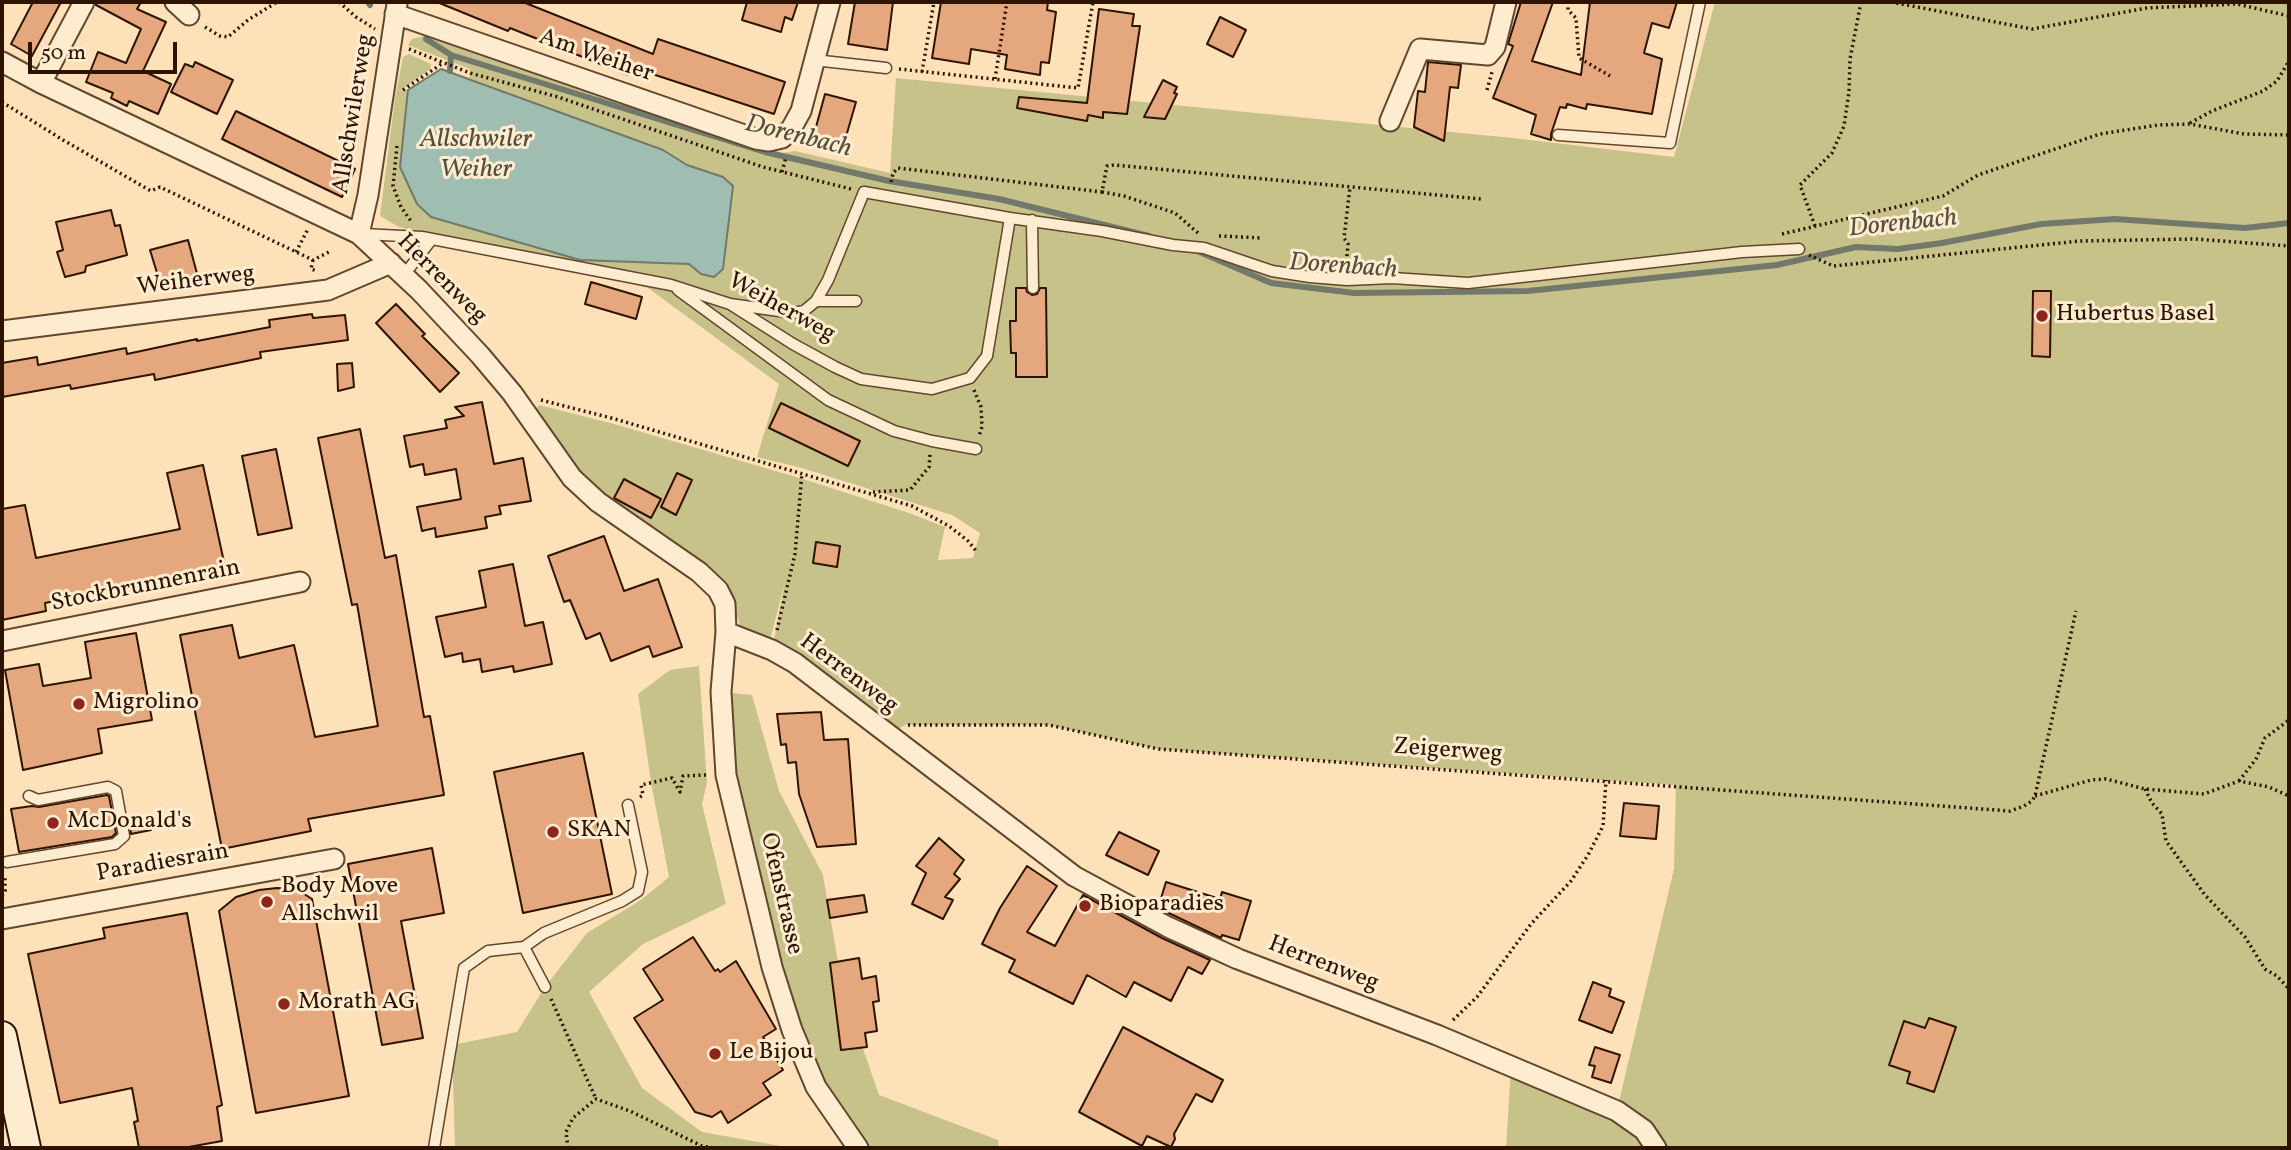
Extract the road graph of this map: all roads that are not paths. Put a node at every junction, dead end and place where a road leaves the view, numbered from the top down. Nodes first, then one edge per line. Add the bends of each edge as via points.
1 (84, 2) edge
2 (830, 2) edge
3 (1506, 2) edge
4 (1700, 2) edge
5 (396, 8) edge
6 (814, 60) junction
7 (2, 62) edge
8 (886, 68) road end
9 (41, 83) junction
10 (1390, 121) dead end
11 (1558, 135) dead end
12 (1010, 218) junction
13 (1032, 220) junction
14 (359, 234) junction
15 (427, 238) junction
16 (1799, 249) dead end
17 (398, 269) junction
18 (671, 285) junction
19 (1033, 288) dead end
20 (816, 301) junction
21 (856, 301) dead end
22 (730, 304) junction
23 (2, 331) edge
24 (976, 449) road end
25 (300, 582) dead end
26 (726, 632) junction
27 (2, 641) edge
28 (29, 796) dead end
29 (628, 805) road end
30 (334, 859) dead end
31 (7, 862) road end
32 (2, 919) edge
33 (524, 947) junction
34 (545, 987) road end
35 (2, 1036) edge
36 (26, 1148) edge
37 (433, 1148) edge
38 (858, 1148) edge
39 (1656, 1148) edge

1 - 9 street
2 - 6 street
3 - 10 street via 1495,47 1488,55 1420,49
4 - 11 lane via 1670,143
5 - 6 street, Am Weiher via 756,139 785,144 801,111
5 - 14 street, Allschwilerweg
6 - 8 lane
7 - 9 street, Herrenweg
9 - 14 street, Herrenweg
12 - 13 lane
12 - 20 lane via 864,192
12 - 22 lane, Weiherweg via 987,356 970,378 932,390 861,379
13 - 16 lane via 1173,245 1199,243 1272,271 1347,280 1468,284
13 - 19 lane
14 - 15 lane, Weiherweg
14 - 17 street, Herrenweg
15 - 17 lane
15 - 18 lane, Weiherweg
17 - 23 street, Weiherweg via 328,290
17 - 26 street, Herrenweg via 512,393 572,478 718,590 725,604
18 - 22 lane, Weiherweg
18 - 24 lane via 828,400 894,431
20 - 21 lane
20 - 22 lane via 793,313
25 - 27 street, Stockbrunnenrain
26 - 38 street, Ofenstrasse via 721,692 726,775 772,967 816,1087
26 - 39 street, Herrenweg via 795,663 1074,876 1238,959 1437,1035 1617,1111 1644,1130
28 - 31 lane via 38,800 108,787 116,791 124,836 115,844
29 - 33 lane via 642,872 638,891 544,933
30 - 32 street, Paradiesrain
33 - 34 lane
33 - 37 lane via 488,951 464,968
35 - 36 street

